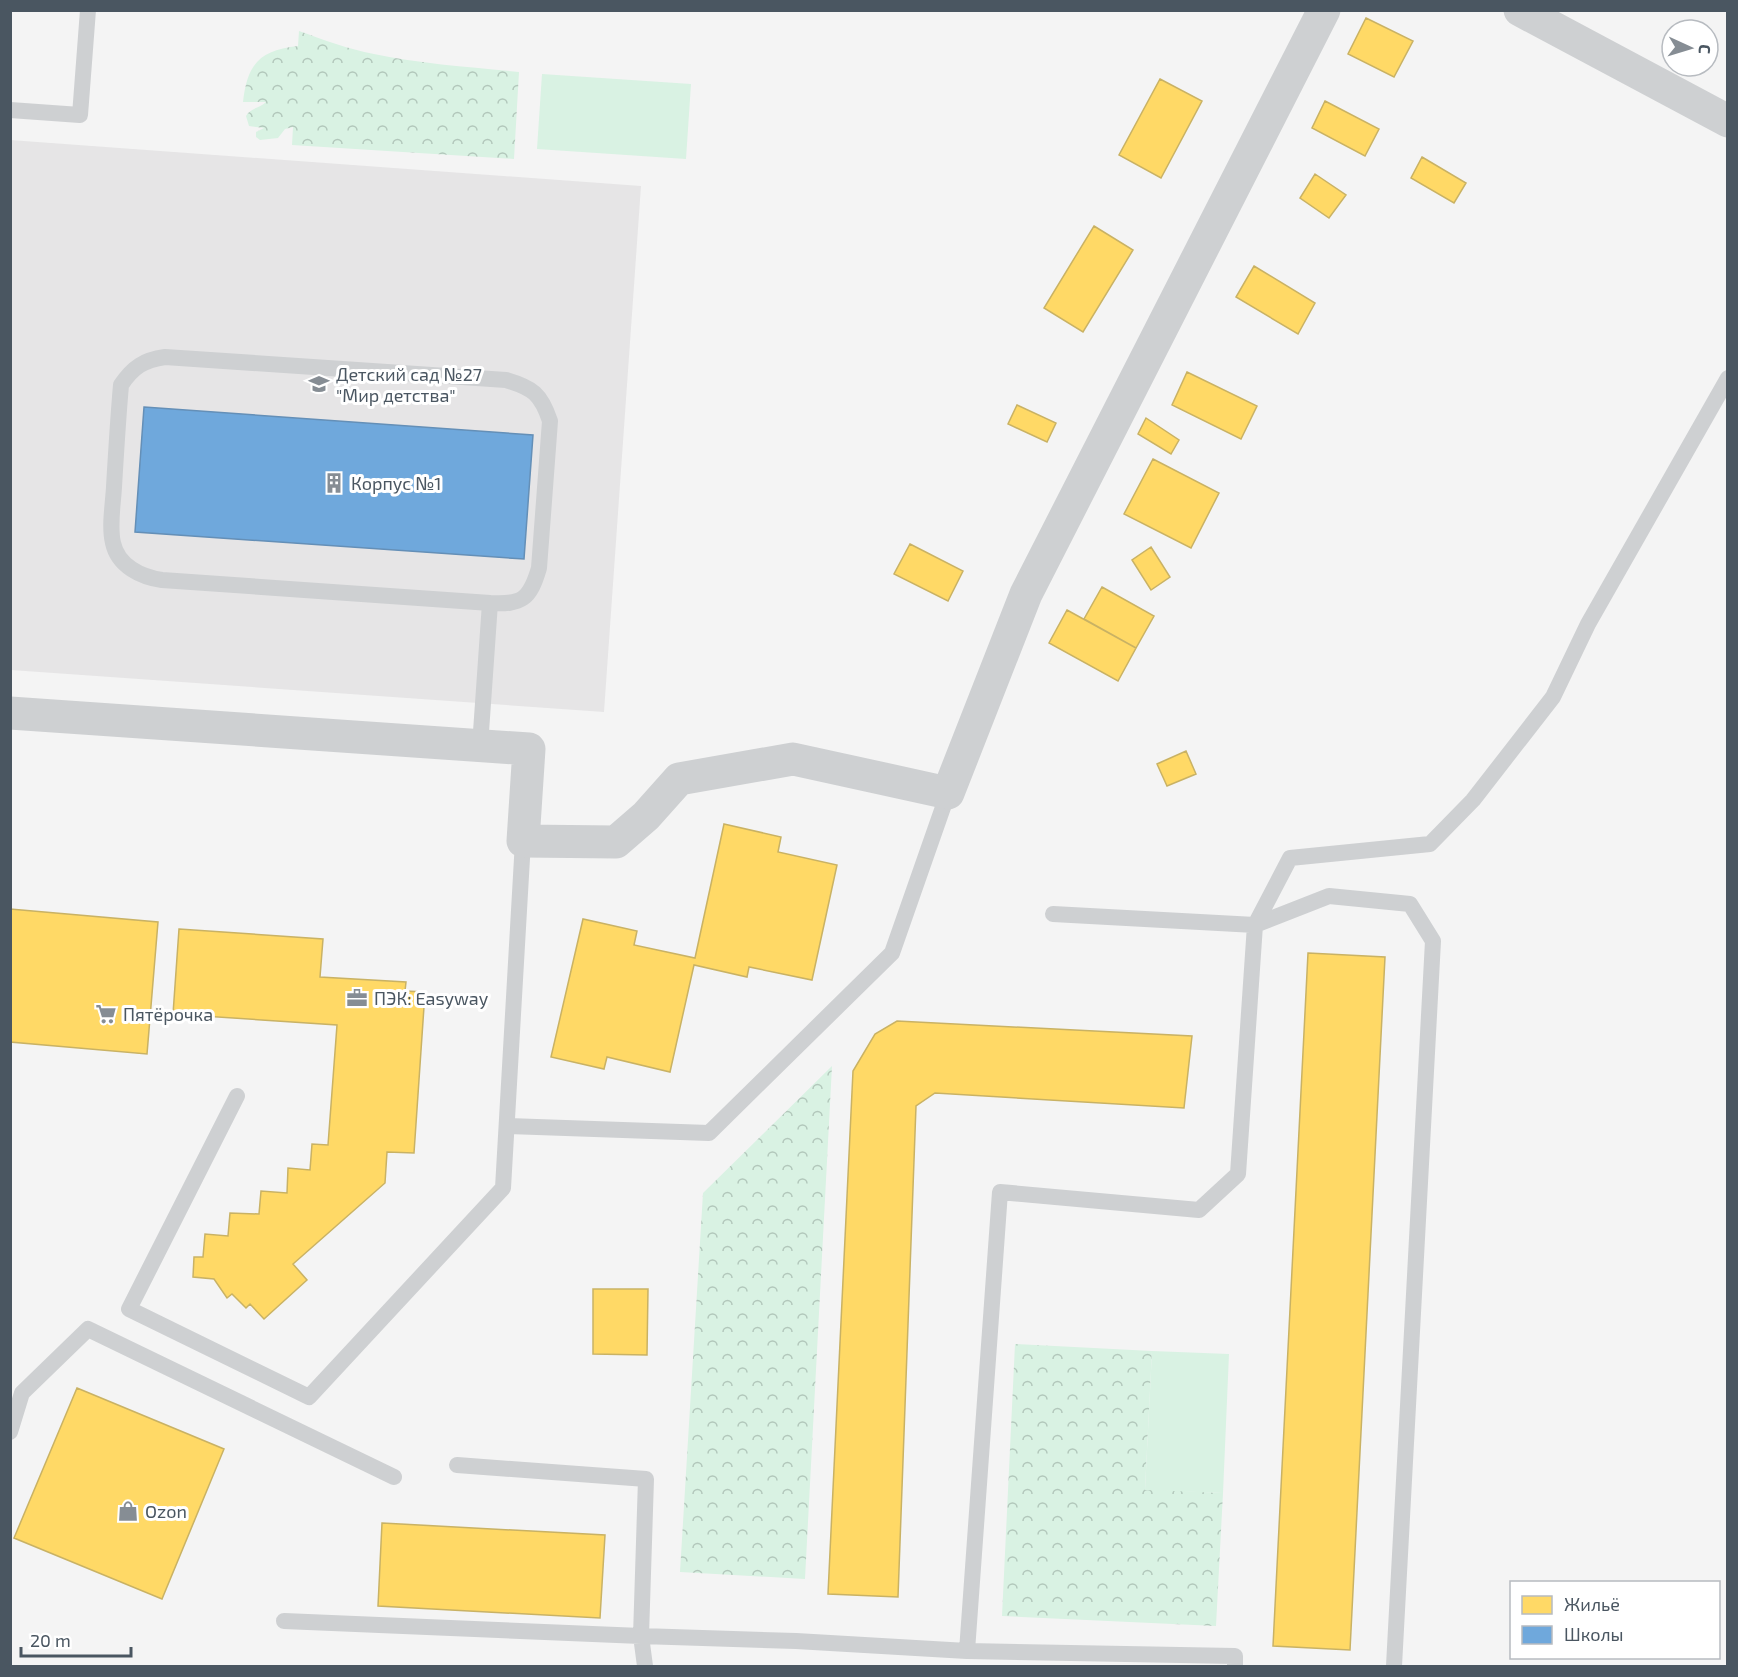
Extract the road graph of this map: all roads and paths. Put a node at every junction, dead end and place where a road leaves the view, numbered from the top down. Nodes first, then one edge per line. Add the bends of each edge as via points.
1 (88, 10) edge
2 (1324, 10) edge
3 (1520, 10) edge
4 (10, 110) edge
5 (1728, 121) edge
6 (1728, 378) edge
7 (490, 603) junction
8 (10, 713) edge
9 (480, 746) junction
10 (948, 793) junction
11 (523, 841) junction
12 (1053, 914) dead end
13 (1255, 925) junction
14 (237, 1096) dead end
15 (508, 1126) junction
16 (16, 1396) edge
17 (10, 1432) edge
18 (457, 1465) dead end
19 (394, 1477) dead end
20 (284, 1621) dead end
21 (641, 1636) junction
22 (967, 1651) junction
23 (645, 1666) edge
24 (1235, 1666) edge
25 (1394, 1666) edge

1 - 4 lane via 80,115
2 - 10 street via 1026,594
3 - 5 street
6 - 13 lane via 1588,624 1553,697 1473,800 1430,844 1290,858
7 - 7 lane via 146,578 120,558 113,544 121,385 141,363 165,357 506,380 525,386 544,404 550,421 539,568 533,587 524,598 509,604
7 - 9 lane
8 - 9 street
9 - 11 street via 529,749
10 - 11 street via 793,759 678,779 646,816 616,842
10 - 15 lane via 892,953 709,1133
11 - 15 lane
12 - 13 lane
13 - 22 lane via 1238,1174 1198,1210 1000,1192
13 - 25 lane via 1329,896 1410,904 1433,941
14 - 15 lane via 129,1309 309,1397 503,1188
16 - 17 lane
16 - 19 lane via 88,1329
18 - 21 lane via 646,1479
20 - 21 lane
21 - 22 lane
21 - 23 lane
22 - 24 lane via 1235,1656

